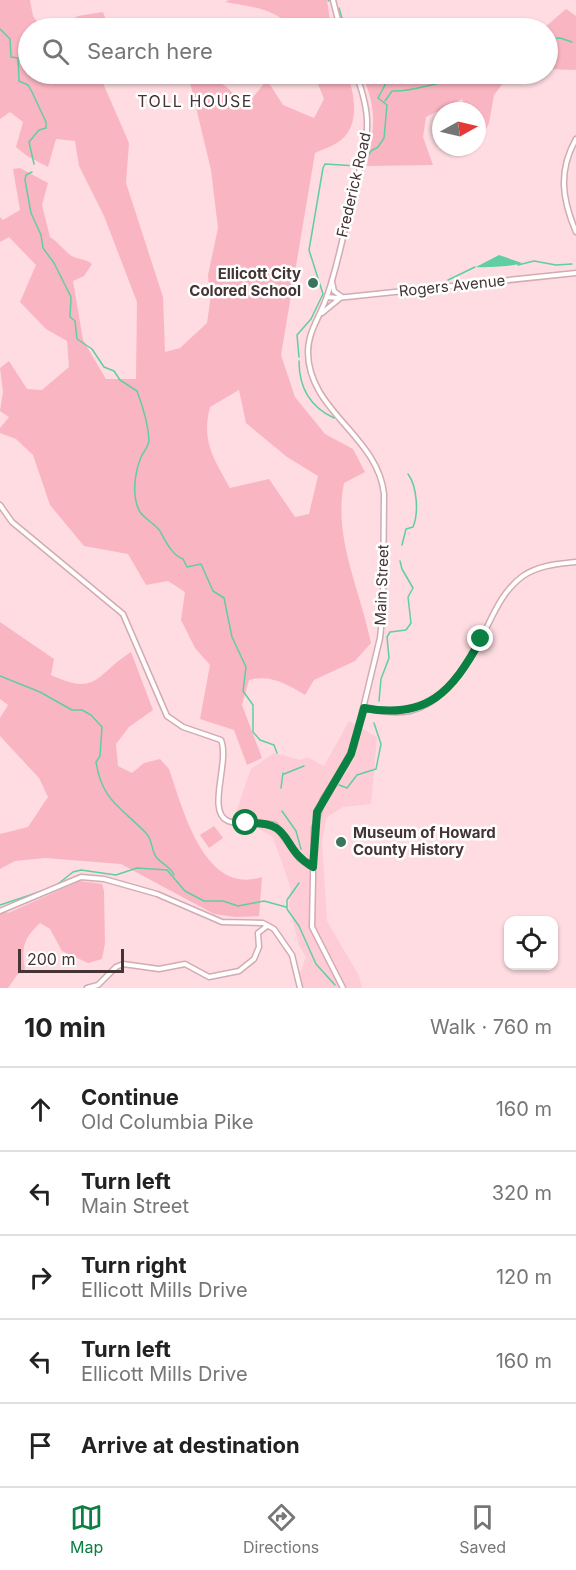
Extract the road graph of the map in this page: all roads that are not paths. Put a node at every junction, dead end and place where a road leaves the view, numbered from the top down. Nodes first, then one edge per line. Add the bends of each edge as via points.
1 (333, 0) edge
2 (338, 18) edge
3 (359, 84) edge
4 (576, 139) edge
5 (576, 232) edge
6 (576, 273) edge
7 (332, 280) junction
8 (327, 297) junction
9 (343, 297) junction
10 (316, 321) junction
11 (0, 505) edge
12 (576, 562) edge
13 (364, 708) junction
14 (313, 867) junction
15 (0, 911) edge
16 (268, 926) junction
17 (87, 988) edge
18 (300, 988) edge
19 (342, 988) edge

1 - 2 street
3 - 7 street, Frederick Road via 366,110 366,135
4 - 5 street via 565,163 563,185 565,204
6 - 9 street, Rogers Avenue
7 - 8 street, Frederick Road
7 - 9 street via 334,291
8 - 9 street, Rogers Avenue
8 - 10 street, Main Street
9 - 10 street
10 - 13 street, Main Street via 308,344 313,380 369,452 383,485 383,619
11 - 14 street via 12,522 123,614 167,716 183,727 221,740 223,771 217,808 220,816 234,823 275,825 299,858
12 - 13 street via 537,569 512,586 466,666 428,703 395,712
13 - 14 street, Main Street via 351,754 317,812
14 - 19 street, Main Street via 312,927
15 - 16 street via 87,876 151,892 222,922 261,922
16 - 17 street via 258,933 259,947 254,959 239,971 209,977 185,964 159,969 123,964 98,985
16 - 18 street via 292,955

